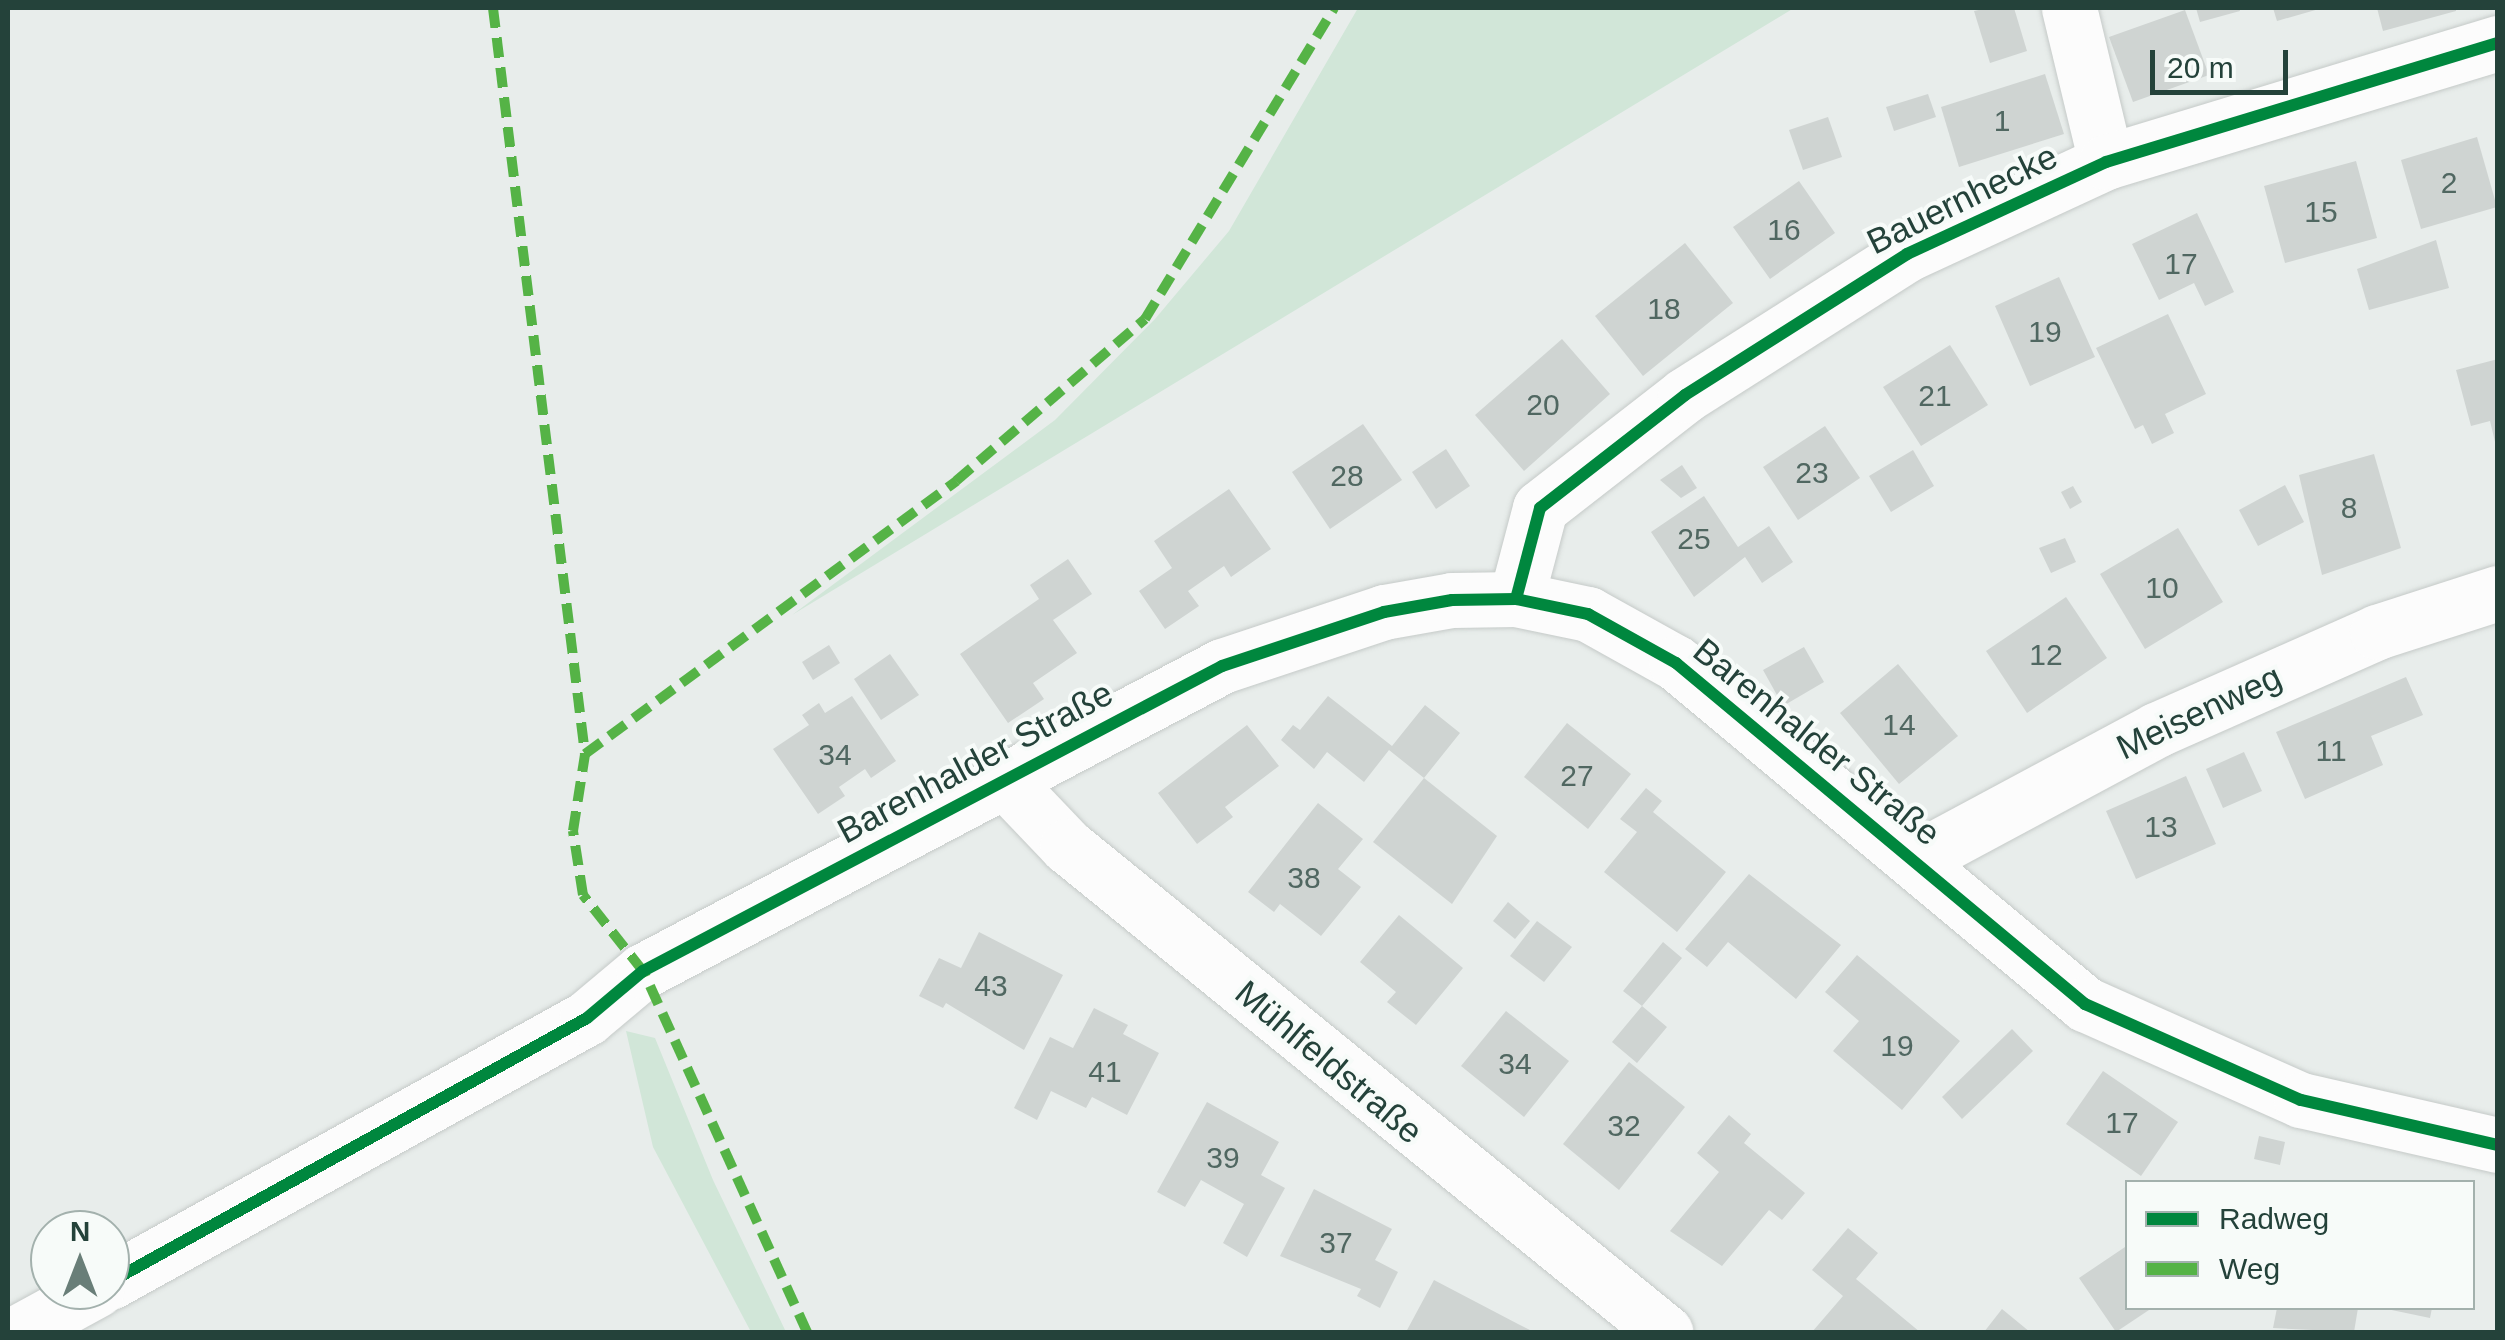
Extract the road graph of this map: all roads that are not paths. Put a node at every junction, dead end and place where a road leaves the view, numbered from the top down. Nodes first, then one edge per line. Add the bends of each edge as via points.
1 (2069, 8) edge
2 (2498, 43) edge
3 (2106, 162) junction
4 (2498, 593) edge
5 (1516, 599) junction
6 (1004, 780) junction
7 (1914, 860) junction
8 (2498, 1145) edge
9 (130, 1271) edge
10 (59, 1310) edge
11 (18, 1332) edge
12 (1666, 1332) edge

1 - 3 street
2 - 3 street, Bauernhecke
3 - 5 street, Bauernhecke via 1907,254 1686,395 1540,508
4 - 7 street, Meisenweg via 2377,632 2156,730
5 - 6 street, Barenhalder Straße via 1452,600 1384,612 1222,666
5 - 7 street, Barenhalder Straße via 1588,614 1676,663
6 - 9 street, Barenhalder Straße via 642,972 587,1018
6 - 12 street, Mühlfeldstraße via 1066,846
7 - 8 street, Barenhalder Straße via 2085,1004 2301,1100
10 - 11 street

